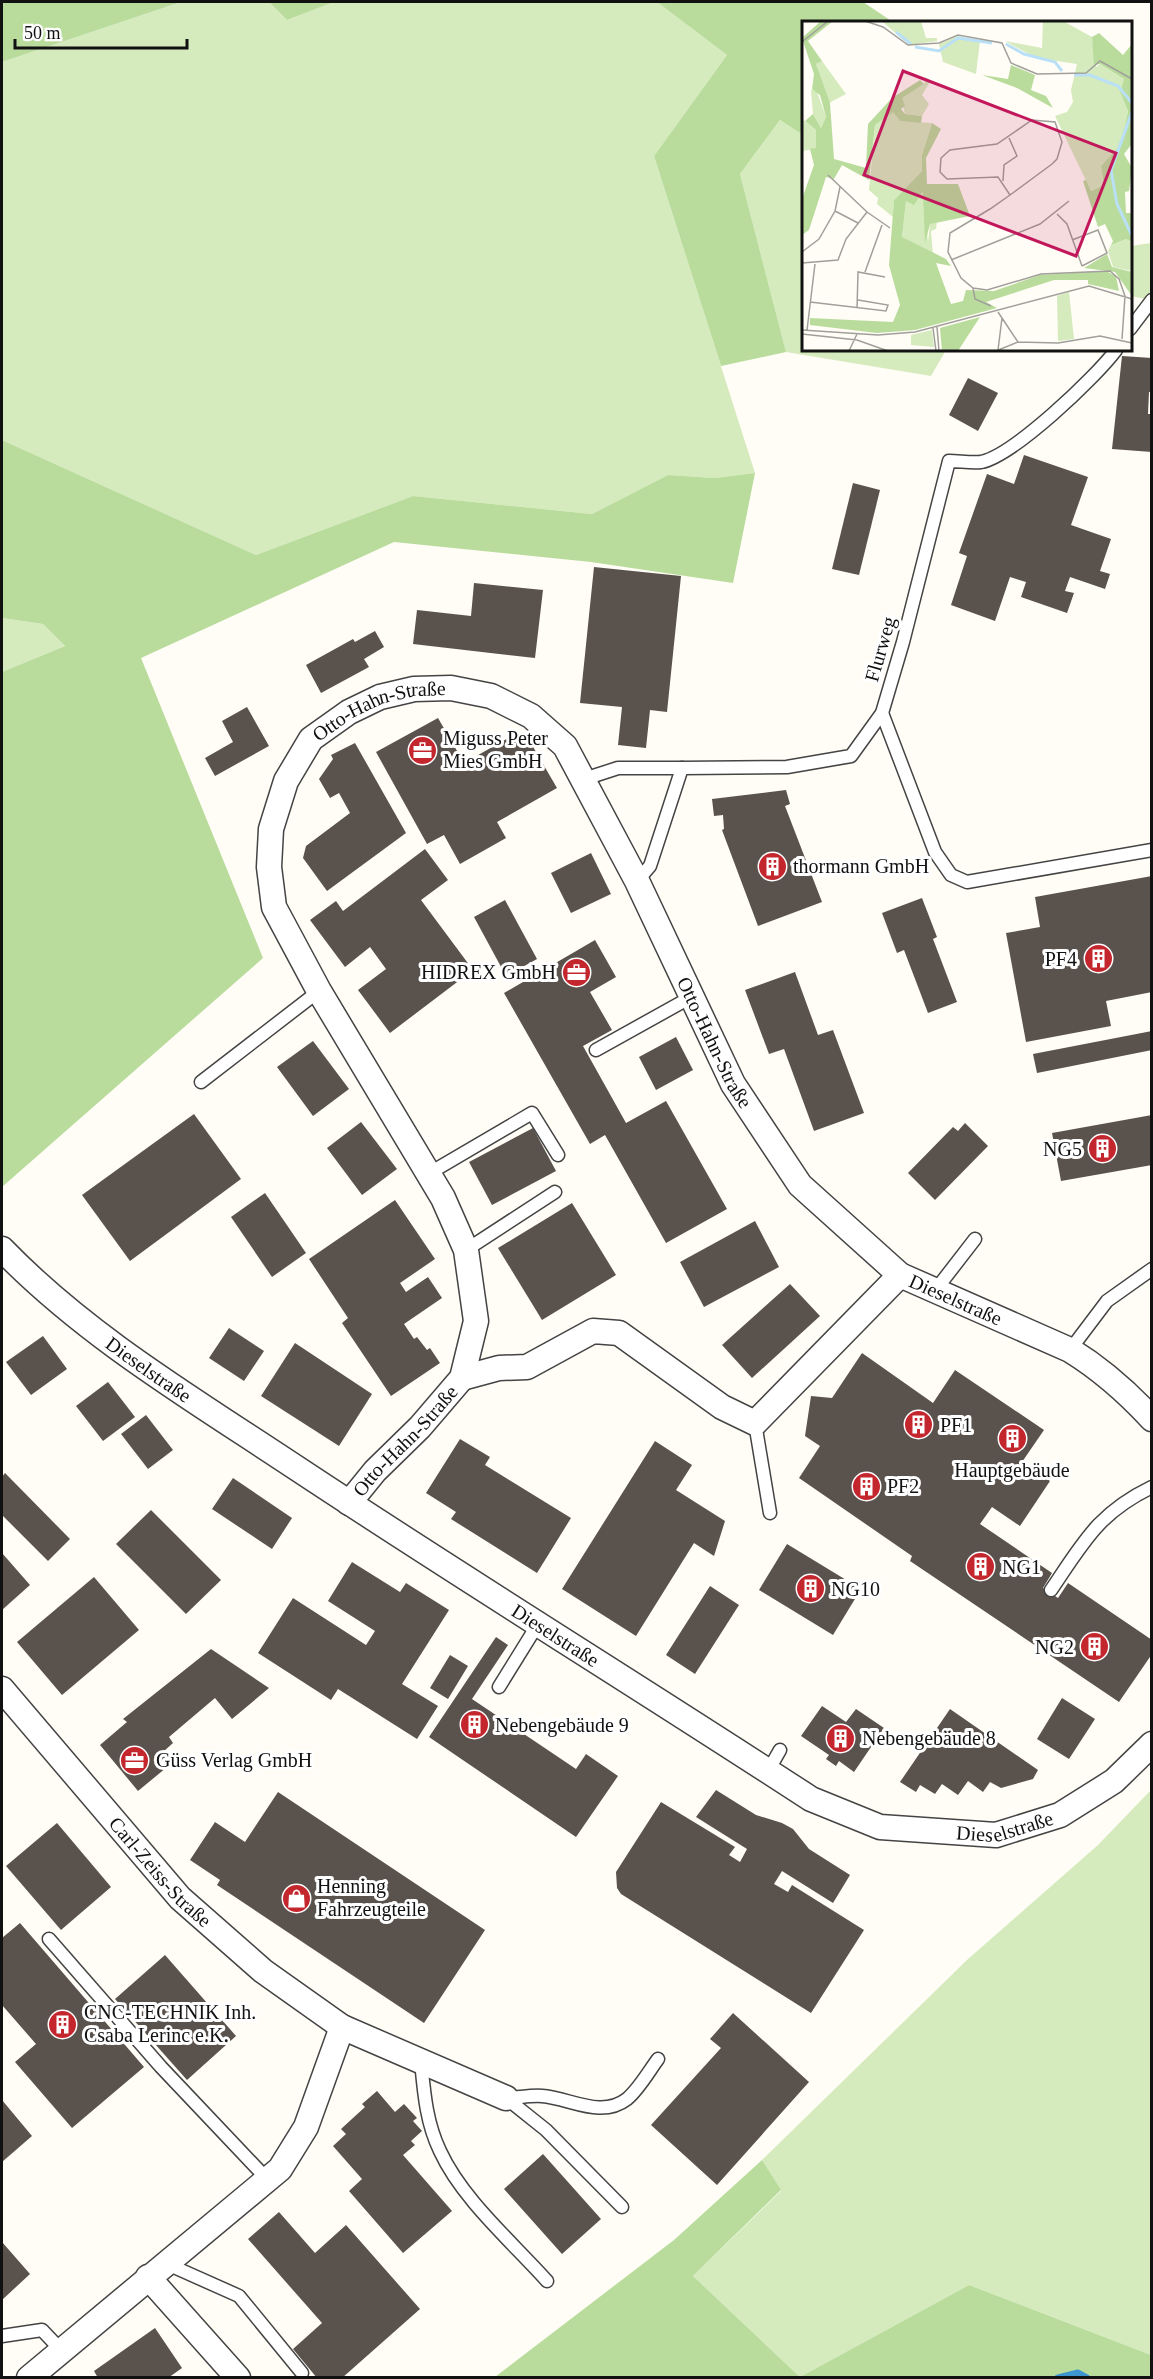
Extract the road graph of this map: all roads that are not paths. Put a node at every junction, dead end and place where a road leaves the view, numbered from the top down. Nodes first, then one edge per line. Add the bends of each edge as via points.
1 (1152, 300) edge
2 (1132, 328) edge
3 (1115, 351) edge
4 (882, 713) junction
5 (682, 768) junction
6 (584, 779) junction
7 (1152, 850) edge
8 (637, 881) junction
9 (319, 992) junction
10 (693, 996) junction
11 (596, 1050) dead end
12 (201, 1082) dead end
13 (558, 1155) dead end
14 (428, 1174) junction
15 (555, 1192) dead end
16 (975, 1239) dead end
17 (2, 1249) edge
18 (466, 1250) junction
19 (1152, 1269) edge
20 (900, 1275) junction
21 (934, 1292) junction
22 (1070, 1350) junction
23 (462, 1378) junction
24 (1152, 1419) edge
25 (755, 1423) junction
26 (1152, 1487) edge
27 (349, 1503) junction
28 (770, 1513) dead end
29 (1052, 1590) dead end
30 (538, 1624) junction
31 (499, 1687) dead end
32 (2, 1689) edge
33 (1152, 1744) edge
34 (780, 1750) dead end
35 (768, 1771) junction
36 (49, 1939) dead end
37 (342, 2027) junction
38 (658, 2059) dead end
39 (421, 2061) junction
40 (506, 2098) junction
41 (267, 2179) junction
42 (622, 2207) dead end
43 (156, 2270) junction
44 (547, 2281) dead end
45 (2, 2336) edge
46 (61, 2350) junction
47 (302, 2373) dead end
48 (29, 2378) edge
49 (238, 2378) edge

1 - 2 lane
3 - 4 lane, Flurweg via 1102,368 1028,435 983,462 949,462
4 - 5 lane, Flurweg via 851,756 787,767
4 - 7 lane via 935,852 951,874 967,882
5 - 6 lane, Flurweg via 618,768
5 - 8 lane via 650,866
6 - 8 street, Otto-Hahn-Straße
6 - 9 street, Otto-Hahn-Straße via 565,746 531,716 491,696 451,688 414,689 380,697 349,712 311,739 286,781 270,829 269,867 274,907
8 - 10 street, Otto-Hahn-Straße
9 - 12 lane
9 - 14 street, Otto-Hahn-Straße
10 - 11 lane
10 - 20 street, Otto-Hahn-Straße via 733,1084 800,1185
13 - 14 lane via 532,1113
14 - 18 street, Otto-Hahn-Straße
15 - 18 lane
16 - 21 lane
17 - 27 street, Dieselstraße via 23,1271 139,1364
18 - 23 street, Otto-Hahn-Straße via 476,1322
19 - 22 lane via 1107,1301
20 - 21 street, Dieselstraße
20 - 25 street, Dieselstraße
21 - 22 street, Dieselstraße
22 - 24 street, Dieselstraße via 1128,1393
23 - 25 street via 499,1368 527,1367 593,1331 619,1333 722,1407
23 - 27 street, Otto-Hahn-Straße
25 - 28 lane
26 - 29 lane via 1125,1500 1095,1525
27 - 30 street, Dieselstraße
30 - 31 lane
30 - 35 street, Dieselstraße
32 - 37 street, Carl-Zeiss-Straße via 180,1898 263,1971
33 - 35 street, Dieselstraße via 1114,1781 1060,1815 996,1835 879,1827 811,1799
34 - 35 lane
36 - 41 lane via 161,2067
37 - 39 street, Carl-Zeiss-Straße
37 - 41 street via 306,2127 280,2169
38 - 40 lane via 628,2098 616,2105 585,2106 543,2096
39 - 40 street, Carl-Zeiss-Straße
39 - 44 lane via 425,2104 452,2173
40 - 42 lane via 546,2130
41 - 43 street
43 - 46 street
43 - 47 lane via 239,2296
43 - 49 street
45 - 46 lane via 42,2330
46 - 48 street

